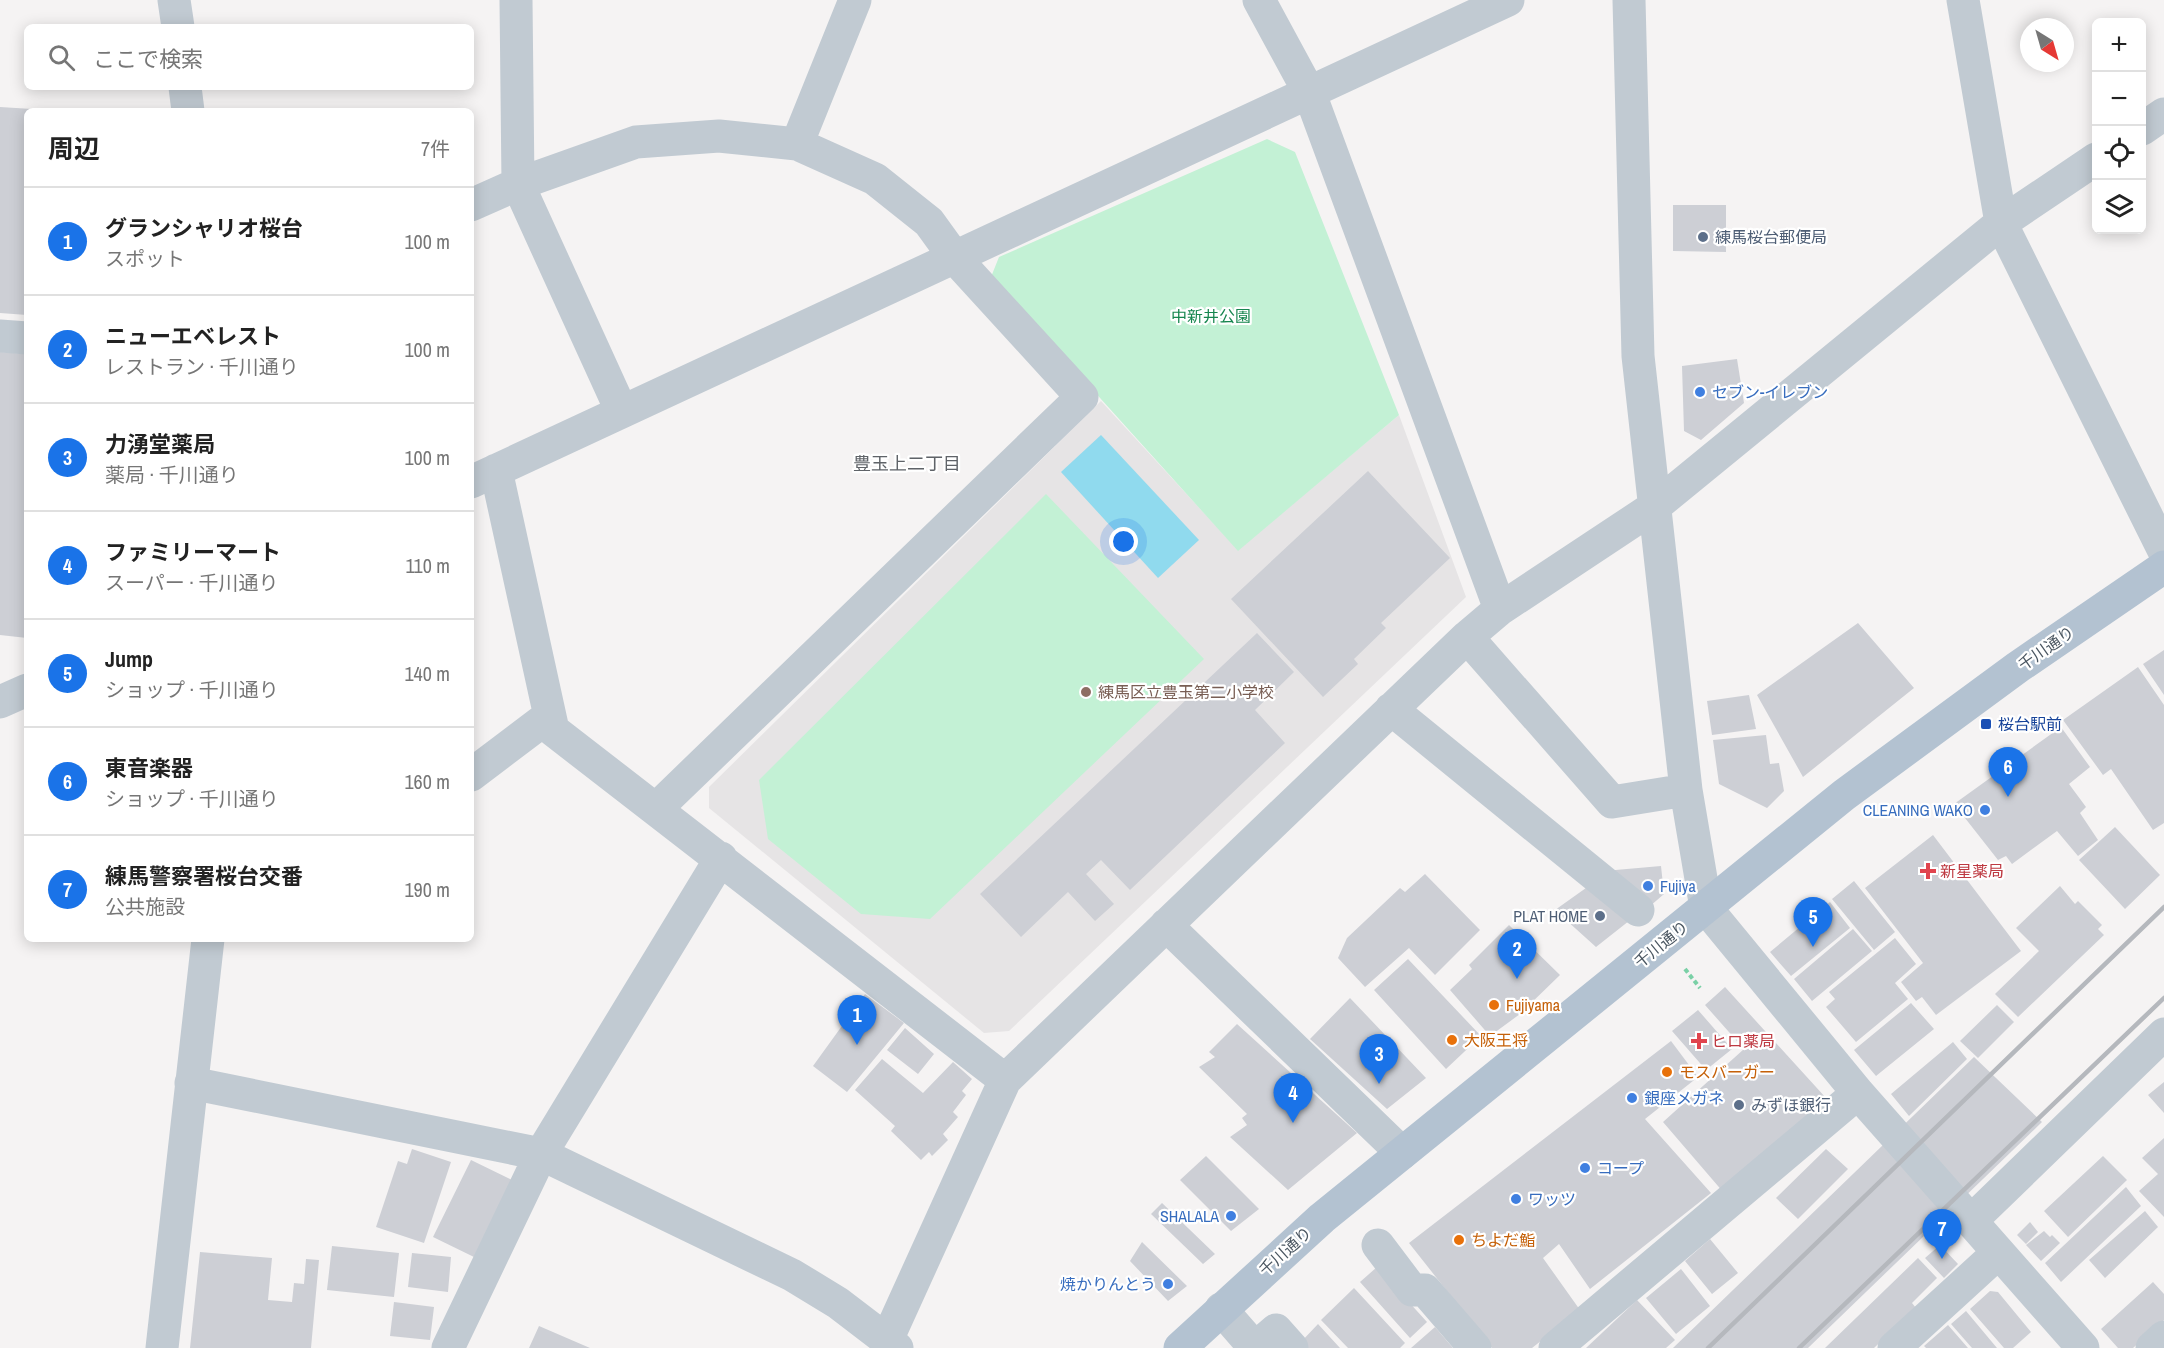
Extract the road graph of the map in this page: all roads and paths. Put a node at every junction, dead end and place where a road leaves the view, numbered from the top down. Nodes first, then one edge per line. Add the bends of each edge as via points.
1 (174, 0) edge
2 (516, 0) edge
3 (855, 0) edge
4 (1258, 0) edge
5 (1508, 0) edge
6 (1629, 0) edge
7 (1963, 0) edge
8 (178, 24) edge
9 (185, 90) edge
10 (1310, 94) junction
11 (188, 108) edge
12 (2164, 114) edge
13 (2146, 126) edge
14 (797, 144) junction
15 (2092, 162) edge
16 (518, 184) junction
17 (474, 204) edge
18 (2001, 223) junction
19 (955, 258) junction
20 (0, 336) edge
21 (24, 338) edge
22 (621, 410) junction
23 (484, 476) edge
24 (1654, 507) junction
25 (2164, 550) edge
26 (2164, 567) edge
27 (1500, 609) junction
28 (1467, 637) junction
29 (24, 691) edge
30 (0, 702) edge
31 (1391, 709) junction
32 (549, 716) junction
33 (474, 773) edge
34 (1686, 790) junction
35 (657, 808) junction
36 (721, 858) junction
37 (1706, 908) junction
38 (1638, 910) dead end
39 (1166, 925) junction
40 (208, 942) edge
41 (2164, 1034) edge
42 (1005, 1080) junction
43 (191, 1083) junction
44 (1858, 1093) junction
45 (1402, 1153) junction
46 (541, 1154) junction
47 (1971, 1221) junction
48 (1378, 1245) dead end
49 (1998, 1253) junction
50 (1221, 1309) junction
51 (2164, 1337) edge
52 (892, 1344) edge
53 (162, 1348) edge
54 (448, 1348) edge
55 (1180, 1348) edge
56 (1292, 1348) edge
57 (1475, 1348) edge
58 (1555, 1348) edge
59 (1894, 1348) edge
60 (2083, 1348) edge
61 (2152, 1348) edge

1 - 8 street
2 - 16 street
3 - 14 street
4 - 10 street
5 - 10 street
6 - 24 street via 1638,356
7 - 18 street
9 - 11 street
10 - 19 street
10 - 27 street
12 - 13 street
14 - 16 street via 719,136 636,142
14 - 19 street via 875,179 929,222
15 - 18 street
16 - 17 street
16 - 22 street
18 - 24 street
18 - 25 street
19 - 22 street
19 - 35 street via 1082,397
20 - 21 street
22 - 23 street
23 - 32 street
24 - 27 street
24 - 34 street
26 - 37 main road, 千川通り via 1923,736
27 - 28 street
28 - 31 street
28 - 34 street via 1612,802
29 - 30 street
31 - 38 street
31 - 39 street
32 - 33 street
32 - 35 street via 554,730
34 - 37 street
35 - 36 street
36 - 42 street
36 - 46 street
37 - 44 street
37 - 45 main road, 千川通り
39 - 42 street
39 - 45 street
40 - 43 street
41 - 47 street
42 - 52 street
43 - 46 street
43 - 53 street
44 - 47 street
44 - 58 street
45 - 50 main road, 千川通り
46 - 52 street via 792,1275 838,1303
46 - 54 street
47 - 49 street
48 - 57 street via 1412,1290 1425,1290
49 - 59 street
49 - 60 street
50 - 55 main road, 千川通り
50 - 56 street via 1255,1348 1276,1330
51 - 61 street

